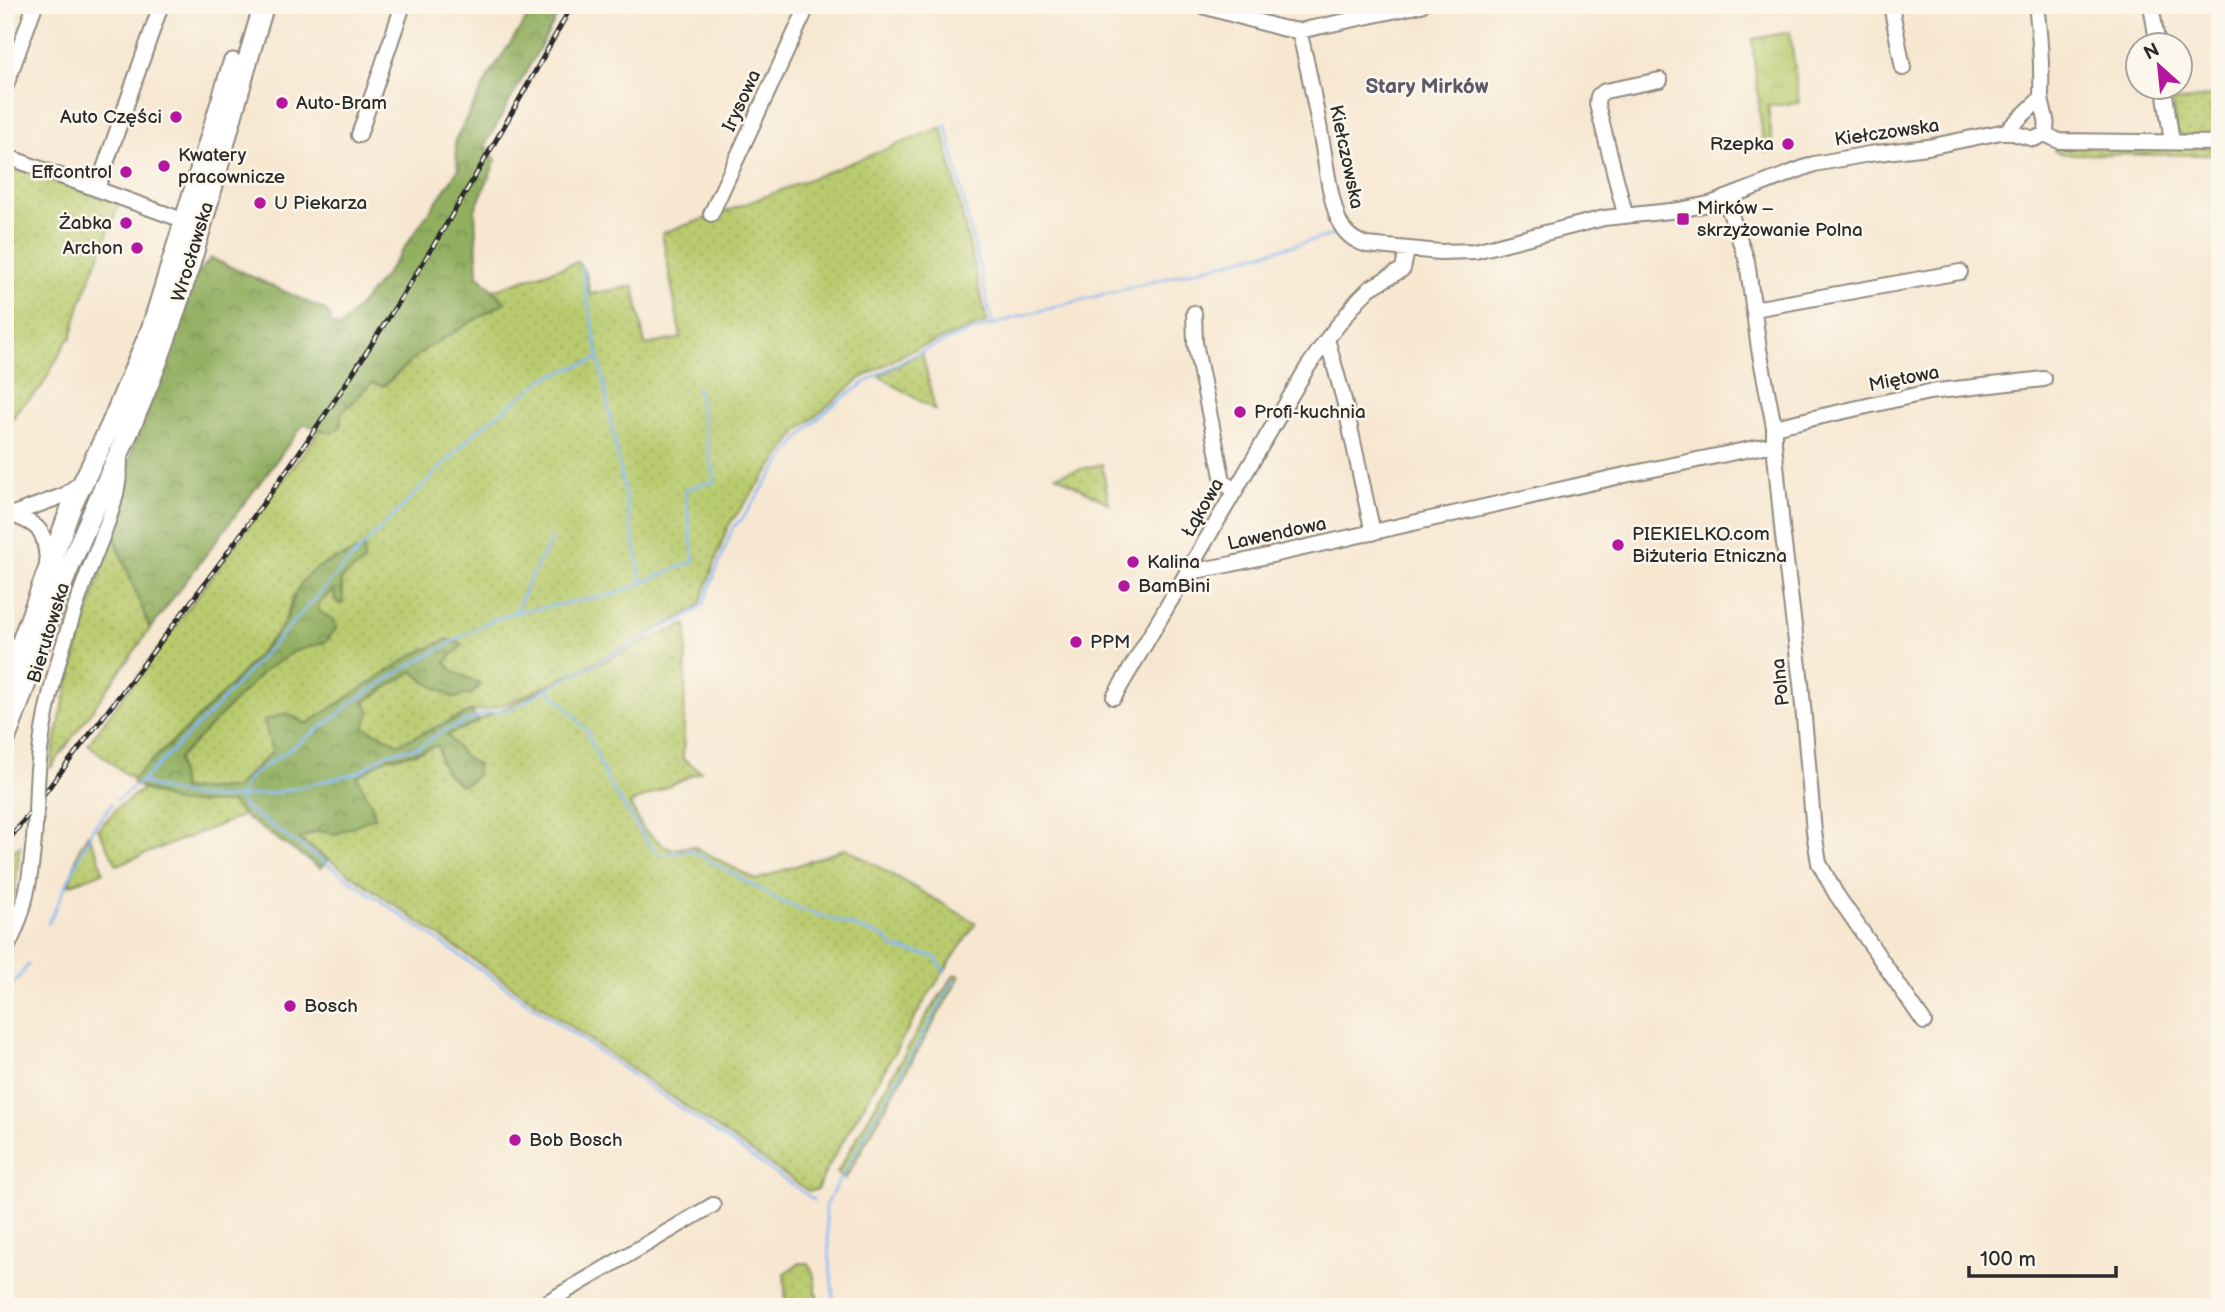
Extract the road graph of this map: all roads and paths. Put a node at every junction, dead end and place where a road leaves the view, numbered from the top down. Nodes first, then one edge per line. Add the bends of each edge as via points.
1 (34, 5) edge
2 (161, 5) edge
3 (250, 5) edge
4 (264, 5) edge
5 (402, 5) edge
6 (808, 5) edge
7 (1199, 5) edge
8 (1421, 5) edge
9 (1891, 5) edge
10 (2036, 5) edge
11 (2151, 5) edge
12 (1299, 30) junction
13 (2156, 32) edge
14 (1903, 68) dead end
15 (1660, 80) dead end
16 (5, 88) edge
17 (2041, 99) junction
18 (2166, 102) edge
19 (2006, 131) junction
20 (359, 135) dead end
21 (2039, 137) junction
22 (2172, 142) junction
23 (2220, 143) edge
24 (5, 156) edge
25 (97, 189) junction
26 (1725, 198) junction
27 (711, 214) dead end
28 (1625, 214) junction
29 (194, 223) junction
30 (1407, 250) junction
31 (1960, 272) dead end
32 (1754, 309) junction
33 (1194, 313) dead end
34 (1327, 339) junction
35 (2043, 379) dead end
36 (1774, 427) junction
37 (1774, 444) junction
38 (120, 452) junction
39 (93, 489) junction
40 (1235, 492) junction
41 (72, 505) junction
42 (8, 517) edge
43 (1373, 533) junction
44 (103, 534) junction
45 (1189, 567) junction
46 (48, 569) junction
47 (5, 687) edge
48 (1114, 697) dead end
49 (5, 740) edge
50 (5, 951) edge
51 (1924, 1022) dead end
52 (713, 1205) dead end
53 (539, 1307) edge

1 - 16 street
2 - 25 street
3 - 29 main road, Wrocławska
4 - 29 main road, Wrocławska
5 - 20 street
6 - 27 street, Irysowa
7 - 12 street
8 - 12 street
9 - 14 street
10 - 17 street
11 - 13 street
12 - 30 street, Kiełczowska via 1340,223 1361,243
15 - 28 street via 1598,96
17 - 19 street
17 - 21 street via 2048,125
18 - 22 street
19 - 21 street, Kiełczowska
19 - 26 street, Kiełczowska via 1814,164
21 - 22 street, Kiełczowska
22 - 23 street, Kiełczowska
24 - 25 street
25 - 29 street
26 - 28 street, Kiełczowska via 1680,210
26 - 32 street, Polna via 1747,261
28 - 30 street, Kiełczowska via 1463,253
29 - 38 main road, Wrocławska via 160,355
29 - 39 main road, Wrocławska via 106,436
30 - 34 street, Łąkowa via 1404,270 1370,288
31 - 32 street
32 - 36 street, Polna
33 - 40 street via 1195,343 1223,481
34 - 40 street, Łąkowa
34 - 43 street
35 - 36 street, Miętowa via 1929,392
36 - 37 street, Polna
37 - 43 street, Lawendowa
37 - 51 street, Polna via 1819,863
38 - 39 main road, Wrocławska
38 - 44 street, Bierutowska via 121,476
39 - 41 main road
39 - 42 street
39 - 44 street, Bierutowska via 103,515
39 - 49 main road
40 - 45 street, Łąkowa
41 - 42 street
41 - 46 main road
42 - 46 street via 32,522 41,530
43 - 45 street, Lawendowa via 1219,567
44 - 50 street, Bierutowska, bridge via 47,707 40,739 33,859 26,895
45 - 48 street, Łąkowa
46 - 47 main road
52 - 53 street

